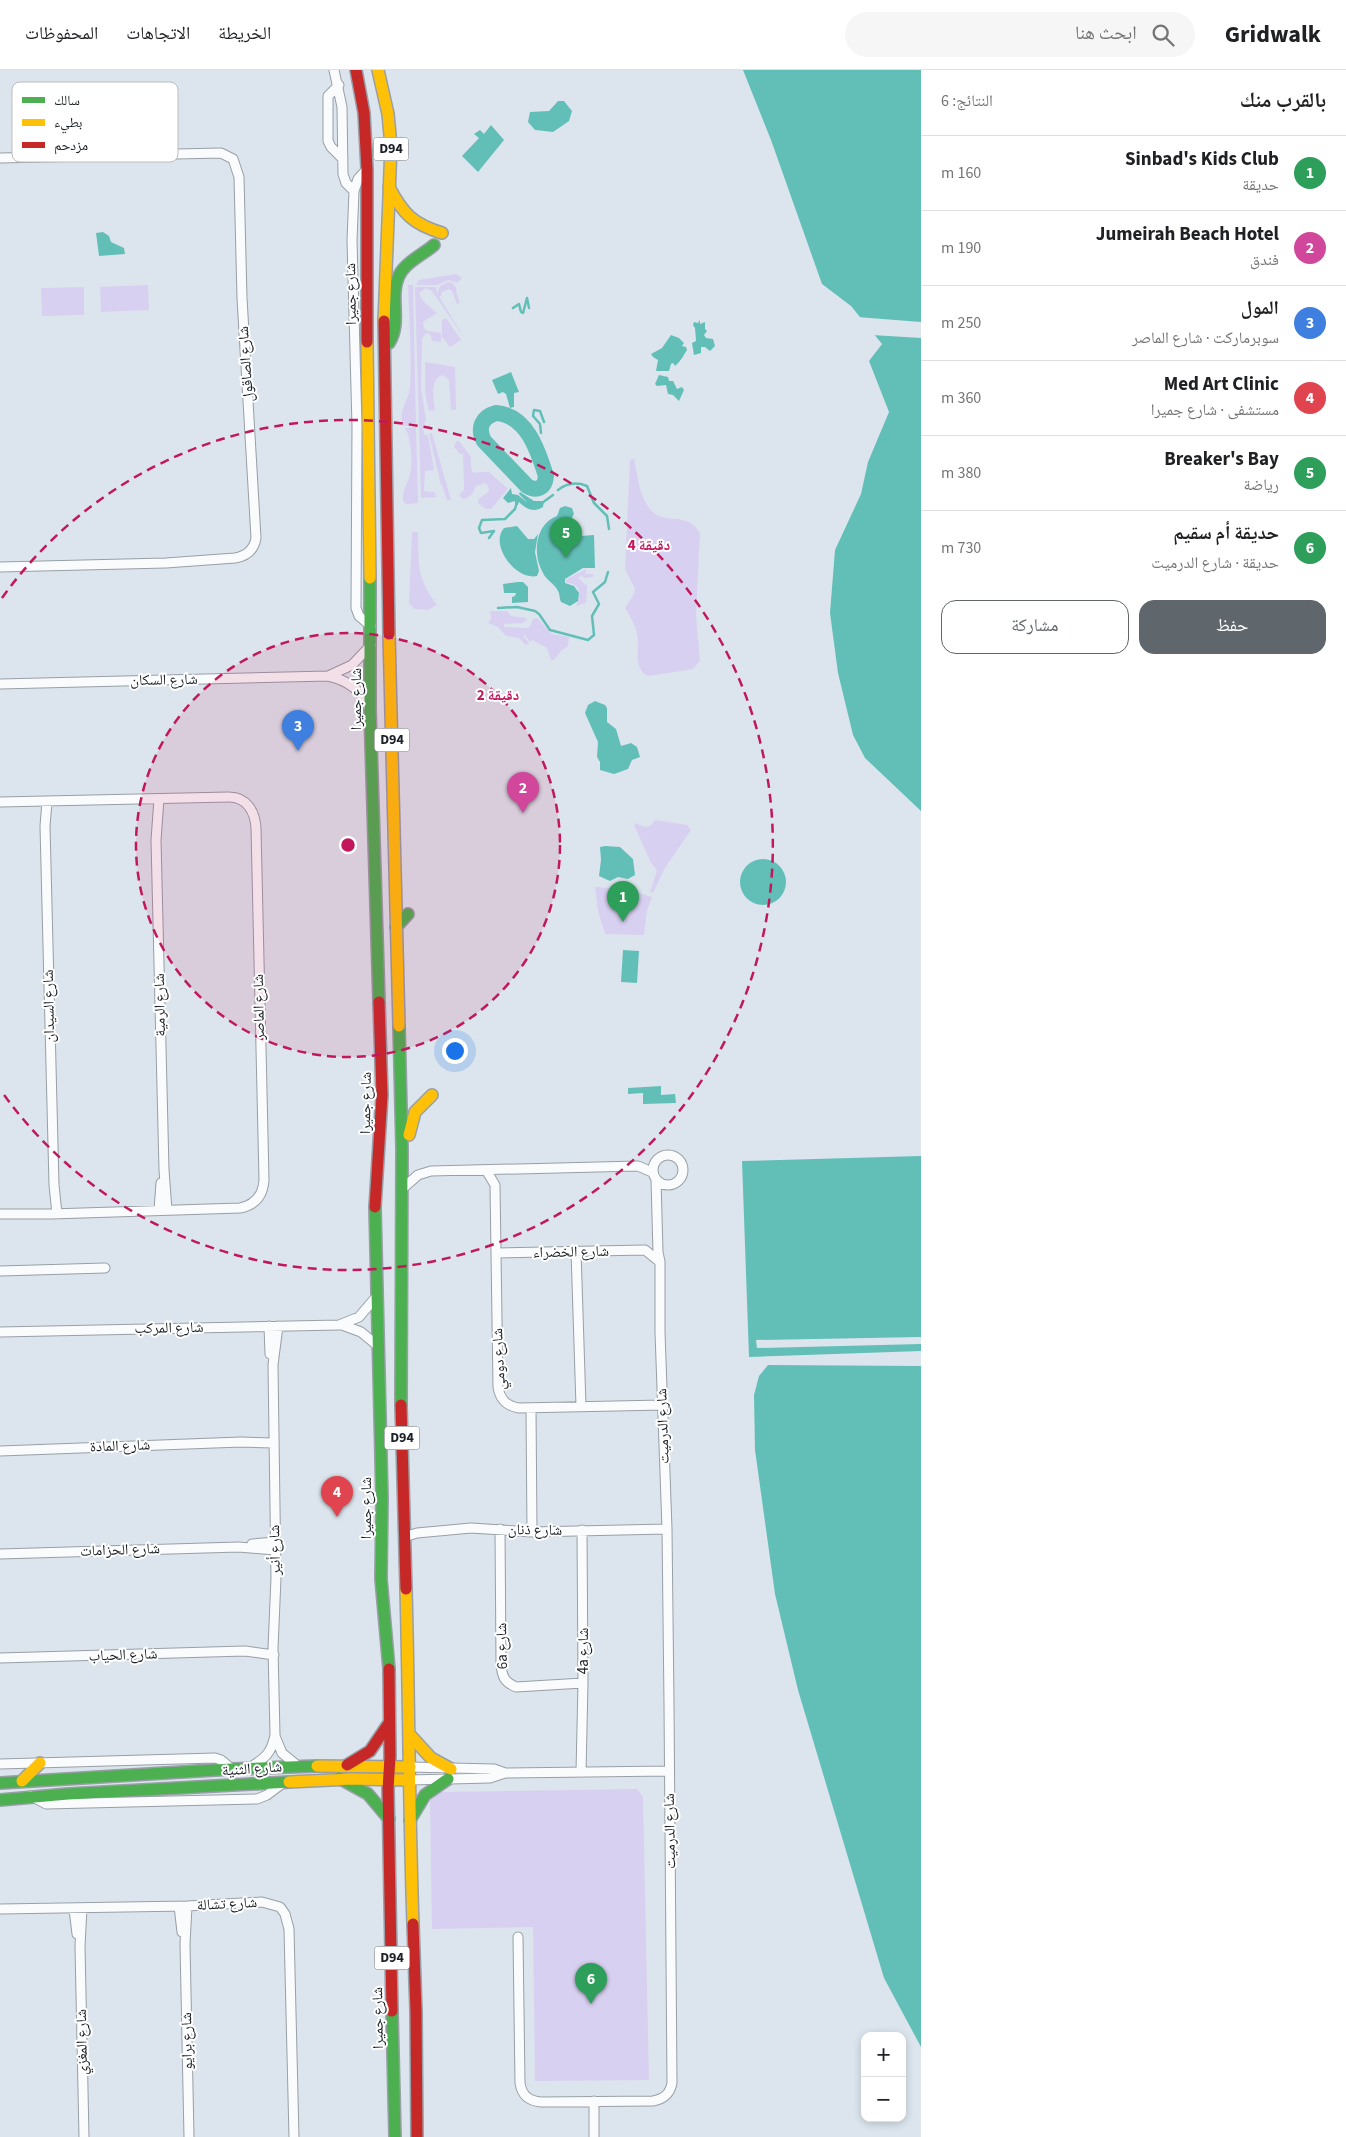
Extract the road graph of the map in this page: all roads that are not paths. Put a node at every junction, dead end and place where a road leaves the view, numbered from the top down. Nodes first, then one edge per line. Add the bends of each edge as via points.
1 (334, 70) edge
2 (356, 70) edge
3 (378, 70) edge
4 (338, 85) junction
5 (365, 128) junction
6 (178, 154) edge
7 (343, 159) junction
8 (367, 169) junction
9 (388, 186) junction
10 (354, 191) junction
11 (387, 229) junction
12 (442, 233) dead end
13 (434, 245) dead end
14 (366, 248) junction
15 (385, 345) junction
16 (0, 567) edge
17 (371, 626) junction
18 (371, 645) junction
19 (328, 676) junction
20 (0, 684) edge
21 (370, 710) junction
22 (155, 799) junction
23 (0, 802) edge
24 (44, 802) junction
25 (408, 914) dead end
26 (396, 927) junction
27 (381, 1042) junction
28 (400, 1095) junction
29 (432, 1095) dead end
30 (382, 1117) junction
31 (486, 1170) junction
32 (504, 1170) junction
33 (402, 1171) junction
34 (654, 1176) junction
35 (495, 1185) junction
36 (670, 1185) junction
37 (402, 1189) junction
38 (163, 1210) junction
39 (0, 1214) edge
40 (54, 1214) junction
41 (658, 1237) junction
42 (645, 1250) junction
43 (576, 1252) junction
44 (496, 1253) junction
45 (660, 1262) junction
46 (105, 1268) dead end
47 (0, 1271) edge
48 (376, 1298) junction
49 (339, 1325) junction
50 (273, 1326) junction
51 (0, 1332) edge
52 (378, 1346) junction
53 (581, 1406) junction
54 (662, 1406) junction
55 (532, 1408) junction
56 (273, 1439) junction
57 (0, 1451) edge
58 (500, 1529) junction
59 (666, 1529) junction
60 (582, 1530) junction
61 (532, 1532) junction
62 (404, 1537) junction
63 (275, 1546) junction
64 (0, 1554) edge
65 (274, 1651) junction
66 (0, 1658) edge
67 (584, 1683) junction
68 (390, 1722) junction
69 (410, 1735) junction
70 (275, 1736) junction
71 (0, 1764) edge
72 (40, 1764) junction
73 (347, 1765) junction
74 (299, 1767) junction
75 (390, 1767) junction
76 (410, 1767) junction
77 (232, 1769) junction
78 (246, 1769) junction
79 (668, 1771) junction
80 (581, 1772) junction
81 (449, 1774) junction
82 (339, 1778) junction
83 (389, 1779) junction
84 (409, 1780) junction
85 (22, 1781) junction
86 (0, 1783) edge
87 (0, 1800) edge
88 (389, 1819) junction
89 (409, 1823) junction
90 (183, 1906) junction
91 (78, 1908) junction
92 (0, 1909) edge
93 (518, 1938) dead end
94 (594, 2101) junction
95 (84, 2137) edge
96 (189, 2137) edge
97 (294, 2137) edge
98 (395, 2137) edge
99 (417, 2137) edge
100 (594, 2137) edge

1 - 4 street
2 - 5 main road, شارع جميرا / D94
3 - 9 main road, D94 via 390,130
4 - 7 street via 342,107
4 - 7 street via 328,96 328,141
5 - 8 main road, شارع جميرا / D94
5 - 11 main road via 372,138 375,227 379,232
6 - 16 street, شارع الصاقول via 221,153 233,159 239,177 242,298 256,538 251,552 235,558 166,564
7 - 10 street via 344,178
8 - 10 street via 358,179
8 - 14 main road, شارع جميرا / D94
9 - 11 main road, D94
9 - 12 main road via 410,220
10 - 17 street via 352,240 358,426 356,608 359,616
11 - 15 main road, D94
13 - 15 main road via 409,263 398,278 394,330 392,340
14 - 15 main road via 378,246 382,254 381,339
14 - 17 main road, شارع جميرا / D94
15 - 26 main road, D94
17 - 18 main road, شارع جميرا / D94
18 - 19 street, شارع السكان via 352,665
18 - 21 main road, شارع جميرا / D94
19 - 20 street, شارع السكان
19 - 21 street, شارع السكان via 354,687
21 - 27 main road, شارع جميرا / D94
22 - 24 street, شارع الماصر
22 - 38 street, شارع الرمية
22 - 38 street, شارع الماصر via 234,797 246,802 254,819 264,1180 258,1198 245,1207
23 - 24 street, شارع الماصر
24 - 40 street, شارع السيدان
25 - 26 main road
26 - 28 main road, D94
27 - 28 main road via 389,1058 391,1089
27 - 30 main road, شارع جميرا / D94
28 - 33 main road, D94
29 - 33 main road via 413,1114
30 - 33 main road via 393,1122 394,1154
30 - 48 main road, شارع جميرا / D94 via 375,1215
31 - 32 street
31 - 35 street
31 - 37 street via 427,1172 418,1175
32 - 34 street via 638,1166
32 - 35 street
33 - 37 main road, D94
34 - 36 street via 663,1185
34 - 36 street, شارع الدرميت via 654,1163 660,1156 669,1154 677,1158 683,1172 679,1180
34 - 41 street, شارع الدرميت
35 - 44 street, شارع دومي
36 - 45 street, شارع الدرميت via 662,1202 663,1253
37 - 62 main road, D94
38 - 40 street, شارع الماصر
39 - 40 street, شارع الماصر
41 - 42 street
41 - 45 street, شارع الدرميت
42 - 43 street, شارع الخضراء
42 - 45 street
43 - 44 street, شارع الخضراء
43 - 53 street
44 - 55 street, شارع دومي via 499,1392 511,1406
45 - 54 street, شارع الدرميت
46 - 47 street
48 - 49 street, شارع المركب via 359,1317
48 - 52 main road, شارع جميرا / D94
49 - 50 street, شارع المركب
49 - 52 street, شارع المركب via 361,1332
50 - 51 street, شارع المركب
50 - 56 street, شارع أنير
52 - 68 main road, شارع جميرا / D94 via 382,1499 380,1579 389,1652
53 - 54 street, شارع دومي
53 - 55 street, شارع دومي
54 - 59 street, شارع الدرميت
55 - 61 street
56 - 57 street, شارع المادة
56 - 63 street, شارع أنير
58 - 61 street, شارع ذنان
58 - 62 street, شارع ذنان via 422,1532
58 - 67 street, 6a شارع via 501,1664 504,1680 516,1687
59 - 60 street, شارع ذنان
59 - 79 street, شارع الدرميت
60 - 61 street, شارع ذنان
60 - 67 street, 4a شارع
62 - 69 main road, D94
63 - 64 street, شارع الحزامات
63 - 65 street, شارع أنير
65 - 66 street, شارع الحياب
65 - 70 street, شارع أنير
67 - 80 street, 4a شارع
68 - 73 main road via 370,1751
68 - 75 main road, شارع جميرا / D94
69 - 76 main road, D94
69 - 81 main road
70 - 74 street, شارع أنير via 282,1753
70 - 78 street, شارع أنير via 267,1756
71 - 72 street
72 - 77 street via 215,1758
72 - 85 main road
73 - 74 main road, شارع الثنية
73 - 75 main road, شارع الثنية
74 - 78 main road, شارع الثنية
75 - 76 main road, شارع الثنية
75 - 83 main road, شارع جميرا / D94
76 - 81 street, شارع الثنية
76 - 84 main road, D94
77 - 78 main road, شارع الثنية
77 - 85 main road, شارع الثنية
79 - 80 street, شارع الثنية
79 - 94 street, شارع الدرميت via 671,2087 660,2100
80 - 81 street, شارع الثنية via 505,1773 494,1770
81 - 84 street, شارع الثنية
81 - 89 main road via 424,1795
82 - 83 main road, شارع الثنية
82 - 87 main road, شارع الثنية
82 - 88 main road via 368,1792
83 - 84 main road, شارع الثنية
83 - 88 main road, شارع جميرا / D94
84 - 89 main road, D94
85 - 86 main road, شارع الثنية
88 - 98 main road, شارع جميرا / D94
89 - 99 main road, D94
90 - 91 street, شارع تشالة
90 - 96 street, شارع برايو
90 - 97 street, شارع تشالة via 262,1902 275,1904 285,1914 289,1929
91 - 92 street, شارع تشالة
91 - 95 street, شارع المغزي
93 - 94 street, شارع الدرميت via 522,2092 534,2102
94 - 100 street

